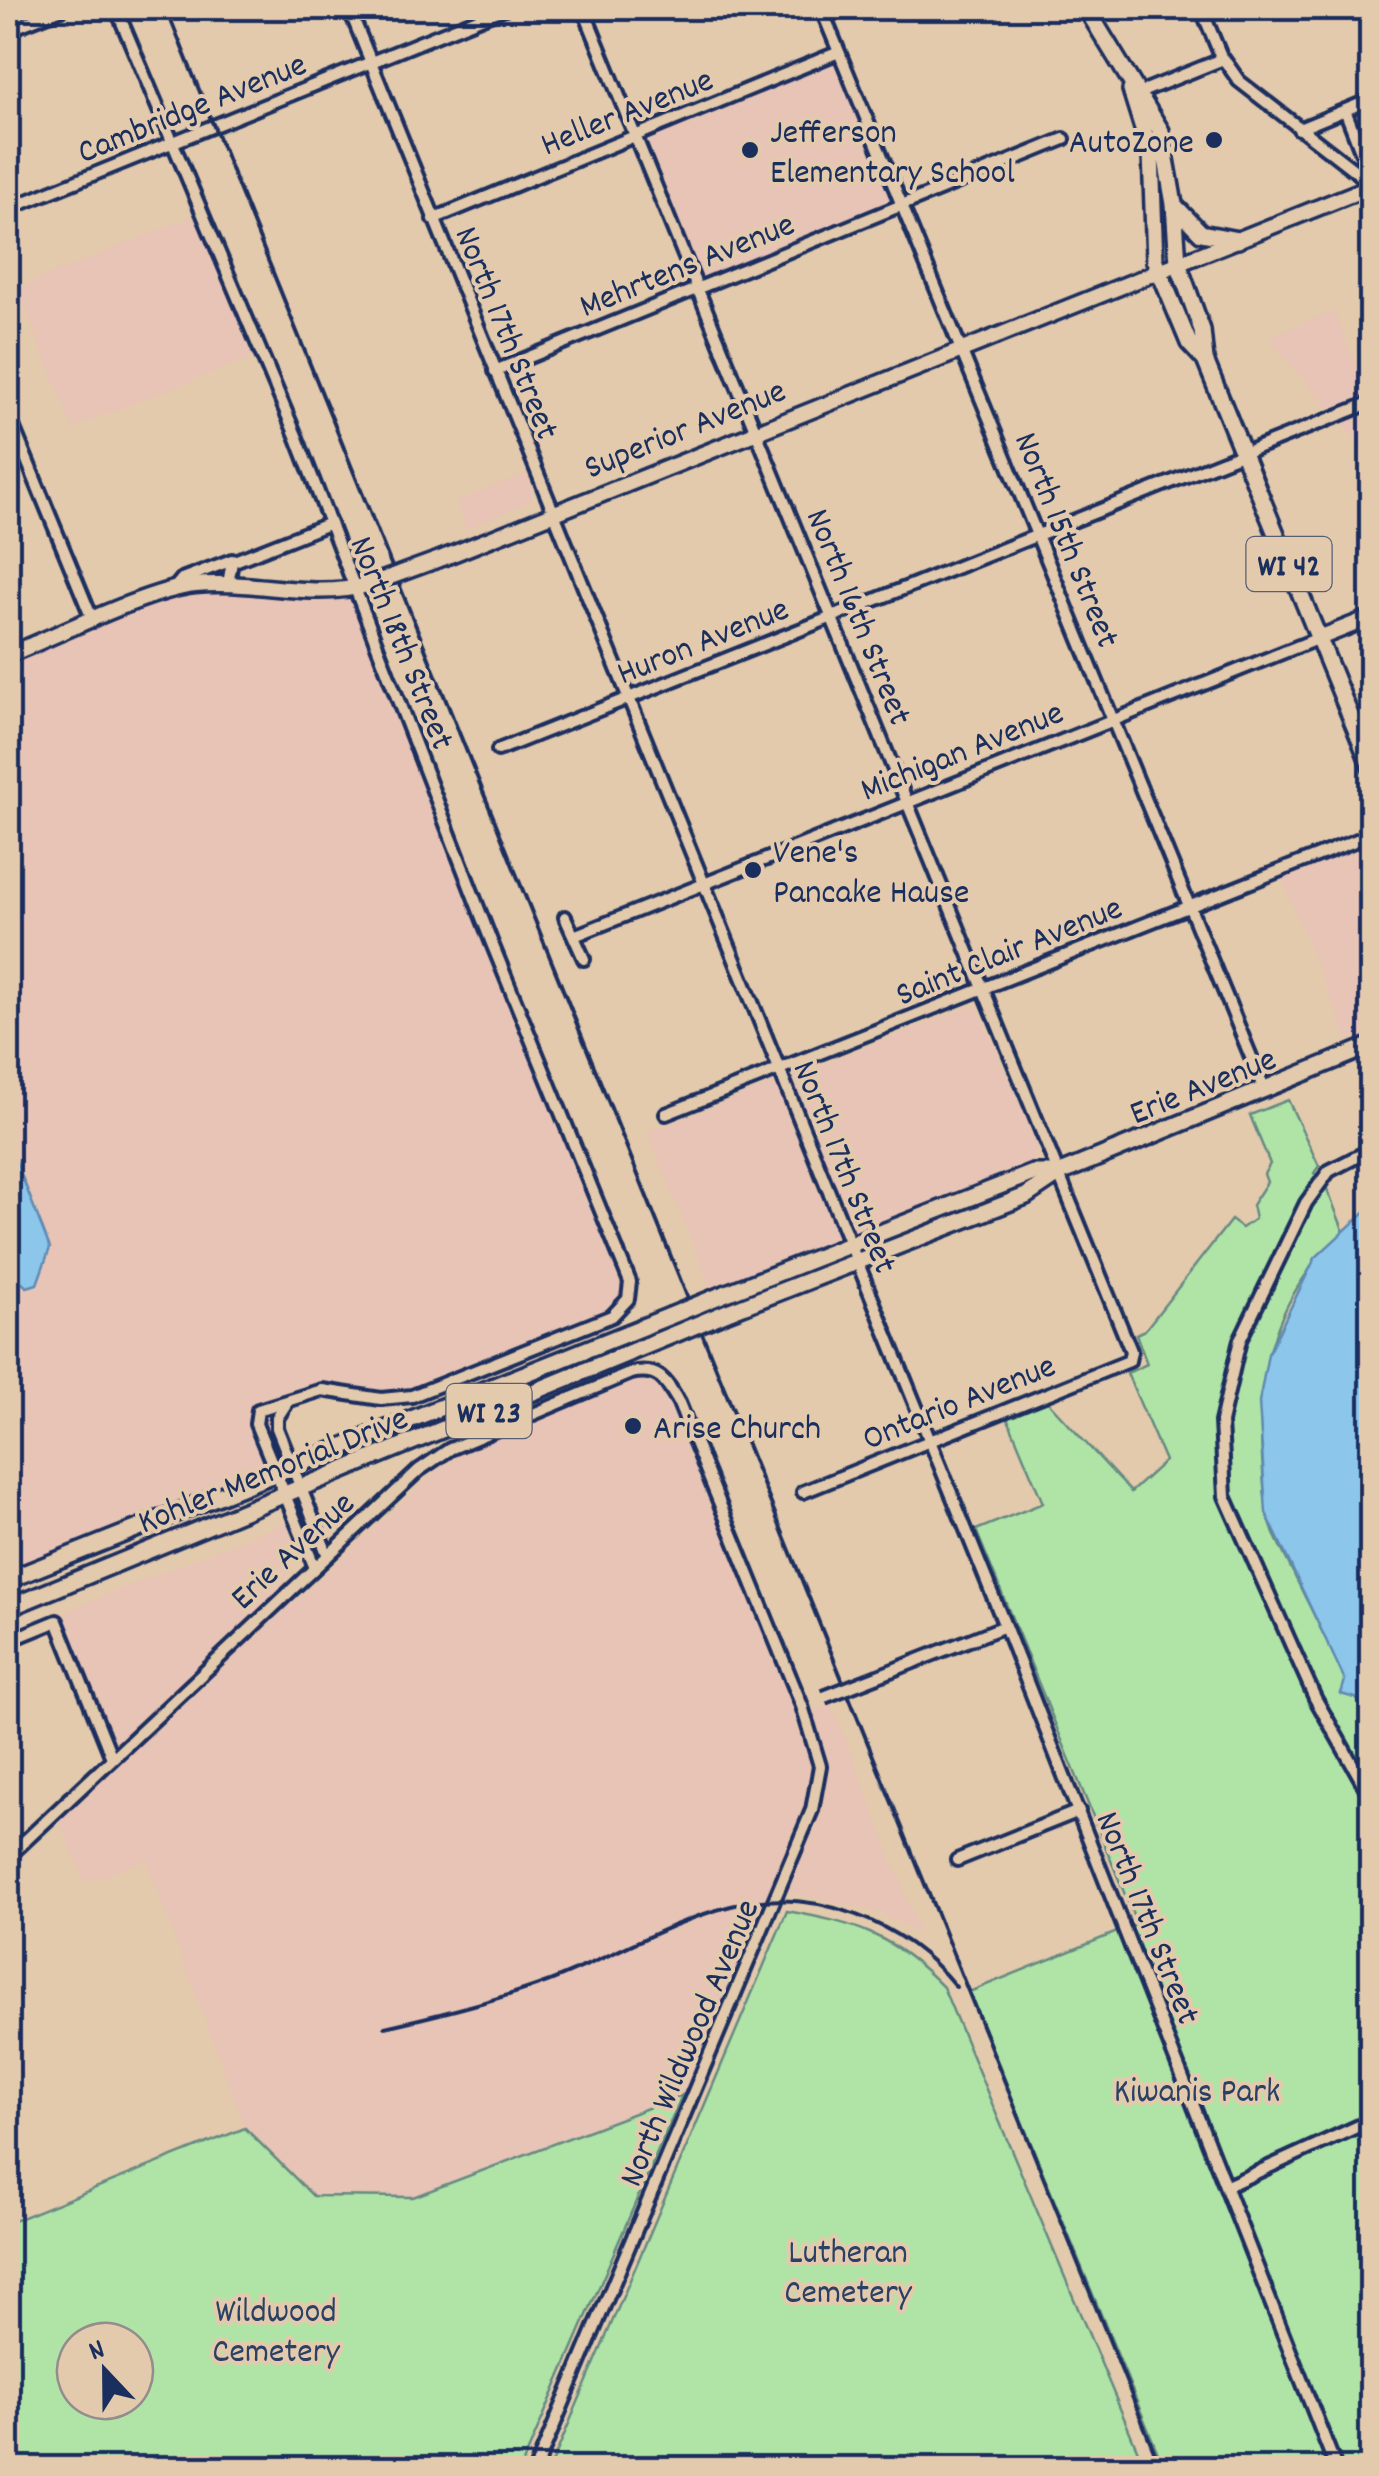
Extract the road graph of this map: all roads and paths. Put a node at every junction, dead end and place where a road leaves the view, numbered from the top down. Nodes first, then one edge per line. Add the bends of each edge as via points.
1 (12, 8) edge
2 (64, 8) edge
3 (116, 8) edge
4 (349, 8) edge
5 (505, 8) edge
6 (583, 8) edge
7 (821, 8) edge
8 (1086, 8) edge
9 (1201, 8) edge
10 (20, 25) junction
11 (8, 30) edge
12 (839, 52) junction
13 (1223, 59) junction
14 (370, 62) junction
15 (1127, 77) junction
16 (1141, 92) junction
17 (1372, 99) edge
18 (1346, 110) junction
19 (1298, 129) junction
20 (635, 136) junction
21 (1064, 139) dead end
22 (171, 143) junction
23 (1372, 183) edge
24 (903, 204) junction
25 (1174, 204) junction
26 (8, 209) edge
27 (433, 218) junction
28 (1238, 240) junction
29 (1178, 263) junction
30 (1158, 271) junction
31 (696, 289) junction
32 (962, 349) junction
33 (1205, 360) junction
34 (495, 370) junction
35 (1372, 402) edge
36 (8, 414) edge
37 (754, 431) junction
38 (1243, 453) junction
39 (553, 512) junction
40 (328, 524) junction
41 (1038, 535) junction
42 (252, 553) junction
43 (228, 584) junction
44 (352, 589) junction
45 (174, 590) junction
46 (832, 617) junction
47 (1372, 617) edge
48 (92, 620) junction
49 (1319, 638) junction
50 (8, 655) edge
51 (628, 698) junction
52 (1114, 720) junction
53 (498, 750) dead end
54 (1372, 769) edge
55 (908, 802) junction
56 (1372, 834) edge
57 (704, 883) junction
58 (1190, 906) junction
59 (565, 916) dead end
60 (574, 936) junction
61 (584, 960) dead end
62 (984, 988) junction
63 (1370, 1049) edge
64 (778, 1070) junction
65 (1265, 1092) junction
66 (666, 1114) dead end
67 (1372, 1148) edge
68 (1060, 1173) junction
69 (850, 1245) junction
70 (857, 1261) junction
71 (719, 1296) joint
72 (725, 1313) joint
73 (1132, 1356) joint
74 (288, 1400) junction
75 (930, 1440) junction
76 (292, 1466) junction
77 (276, 1473) junction
78 (803, 1492) dead end
79 (294, 1493) junction
80 (328, 1556) junction
81 (315, 1568) junction
82 (8, 1580) edge
83 (8, 1608) edge
84 (1005, 1626) junction
85 (8, 1641) edge
86 (802, 1706) junction
87 (112, 1758) junction
88 (1372, 1798) edge
89 (1079, 1812) junction
90 (8, 1856) edge
91 (957, 1860) dead end
92 (1372, 2120) edge
93 (1227, 2186) junction
94 (536, 2468) edge
95 (1336, 2468) edge

1 - 10 street
2 - 10 street
3 - 22 street, North 18th Street
4 - 14 street, North 17th Street
5 - 14 street, Cambridge Avenue
6 - 20 street, North 16th Street
7 - 12 street, North 15th Street
8 - 15 main road, WI 42
9 - 13 street
10 - 11 street
12 - 20 street, Heller Avenue
12 - 24 street, North 15th Street
13 - 16 street
13 - 19 street via 1239,81
14 - 22 street, Cambridge Avenue
14 - 27 street, North 17th Street
15 - 16 main road, WI 42
15 - 30 main road, WI 42 via 1151,154
16 - 25 main road, WI 42 via 1161,131
17 - 18 street
18 - 19 street
18 - 23 street
19 - 23 street
20 - 27 street, Heller Avenue
20 - 31 street, North 16th Street
21 - 24 street, Mehrtens Avenue
22 - 26 street, Cambridge Avenue
22 - 40 street, North 18th Street
23 - 28 street, Superior Avenue
24 - 31 street, Mehrtens Avenue
24 - 32 street, North 15th Street
25 - 28 main road via 1201,233
25 - 29 main road, WI 42
27 - 34 street, North 17th Street
28 - 29 street, Superior Avenue
29 - 30 street, Superior Avenue
29 - 33 main road, WI 42 via 1202,330
30 - 32 street, Superior Avenue
30 - 33 main road, WI 42 via 1189,344
31 - 34 street, Mehrtens Avenue
31 - 37 street, North 16th Street
32 - 37 street, Superior Avenue
32 - 41 street, North 15th Street
33 - 38 main road, WI 42
34 - 39 street, North 17th Street
35 - 38 street, Huron Avenue
36 - 48 street
37 - 39 street, Superior Avenue
37 - 46 street, North 16th Street
38 - 41 street, Huron Avenue
38 - 49 main road, WI 42
39 - 44 street, Superior Avenue, bridge
39 - 51 street, North 17th Street
40 - 42 street
40 - 44 street, North 18th Street
41 - 46 street, Huron Avenue
41 - 52 street, North 15th Street
42 - 43 street via 229,564
42 - 45 street via 182,579
43 - 44 street, Superior Avenue via 310,593
43 - 45 street, Superior Avenue
44 - 74 street, North 18th Street via 627,1269 628,1299 612,1316 412,1396 381,1399 330,1390
45 - 48 street, Superior Avenue
46 - 51 street, Huron Avenue
46 - 55 street, North 16th Street
47 - 49 street, Michigan Avenue
48 - 50 street, Superior Avenue
49 - 52 street, Michigan Avenue
49 - 54 main road, WI 42
51 - 53 street, Huron Avenue
51 - 57 street, North 17th Street
52 - 55 street, Michigan Avenue
52 - 58 street, North 15th Street
55 - 57 street, Michigan Avenue
55 - 62 street, North 16th Street
56 - 58 street, Saint Clair Avenue
57 - 60 street, Michigan Avenue
57 - 64 street, North 17th Street
58 - 62 street, Saint Clair Avenue
58 - 65 street, North 15th Street
59 - 60 street
60 - 61 street
62 - 64 street, Saint Clair Avenue
62 - 68 street, North 16th Street
63 - 65 main road, Erie Avenue / WI 23
64 - 66 street, Saint Clair Avenue
64 - 69 street, North 17th Street
65 - 68 main road, Erie Avenue / WI 23
67 - 88 street via 1329,1171 1312,1192 1257,1296 1221,1422 1225,1496 1315,1698
68 - 69 main road, Erie Avenue / WI 23 via 1033,1173
68 - 70 main road, Erie Avenue / WI 23 via 1035,1192
68 - 73 street, North 16th Street
69 - 70 street, North 17th Street
69 - 71 main road, Erie Avenue / WI 23
70 - 72 main road, Erie Avenue / WI 23
70 - 75 street, North 17th Street
71 - 76 main road, Kohler Memorial Drive / WI 23, bridge
72 - 79 main road, Kohler Memorial Drive / WI 23, bridge
73 - 75 street, Ontario Avenue
74 - 76 street via 277,1424
74 - 77 street via 255,1415
75 - 78 street, Ontario Avenue
75 - 84 street, North 17th Street
76 - 77 main road, Kohler Memorial Drive / WI 23
76 - 79 street
77 - 79 street
77 - 82 main road, Kohler Memorial Drive / WI 23
79 - 80 street
79 - 81 street
79 - 83 main road, Kohler Memorial Drive / WI 23
80 - 81 street, Erie Avenue
80 - 86 street, Erie Avenue via 450,1449 631,1373 651,1371 665,1378 679,1403
81 - 87 street, Erie Avenue
84 - 86 street, bridge
84 - 89 street, North 17th Street
85 - 87 street via 57,1621
86 - 94 street, North Wildwood Avenue via 820,1766 812,1810
87 - 90 street, Erie Avenue
89 - 91 street
89 - 93 street, North 17th Street
92 - 93 street
93 - 95 street, North 17th Street

